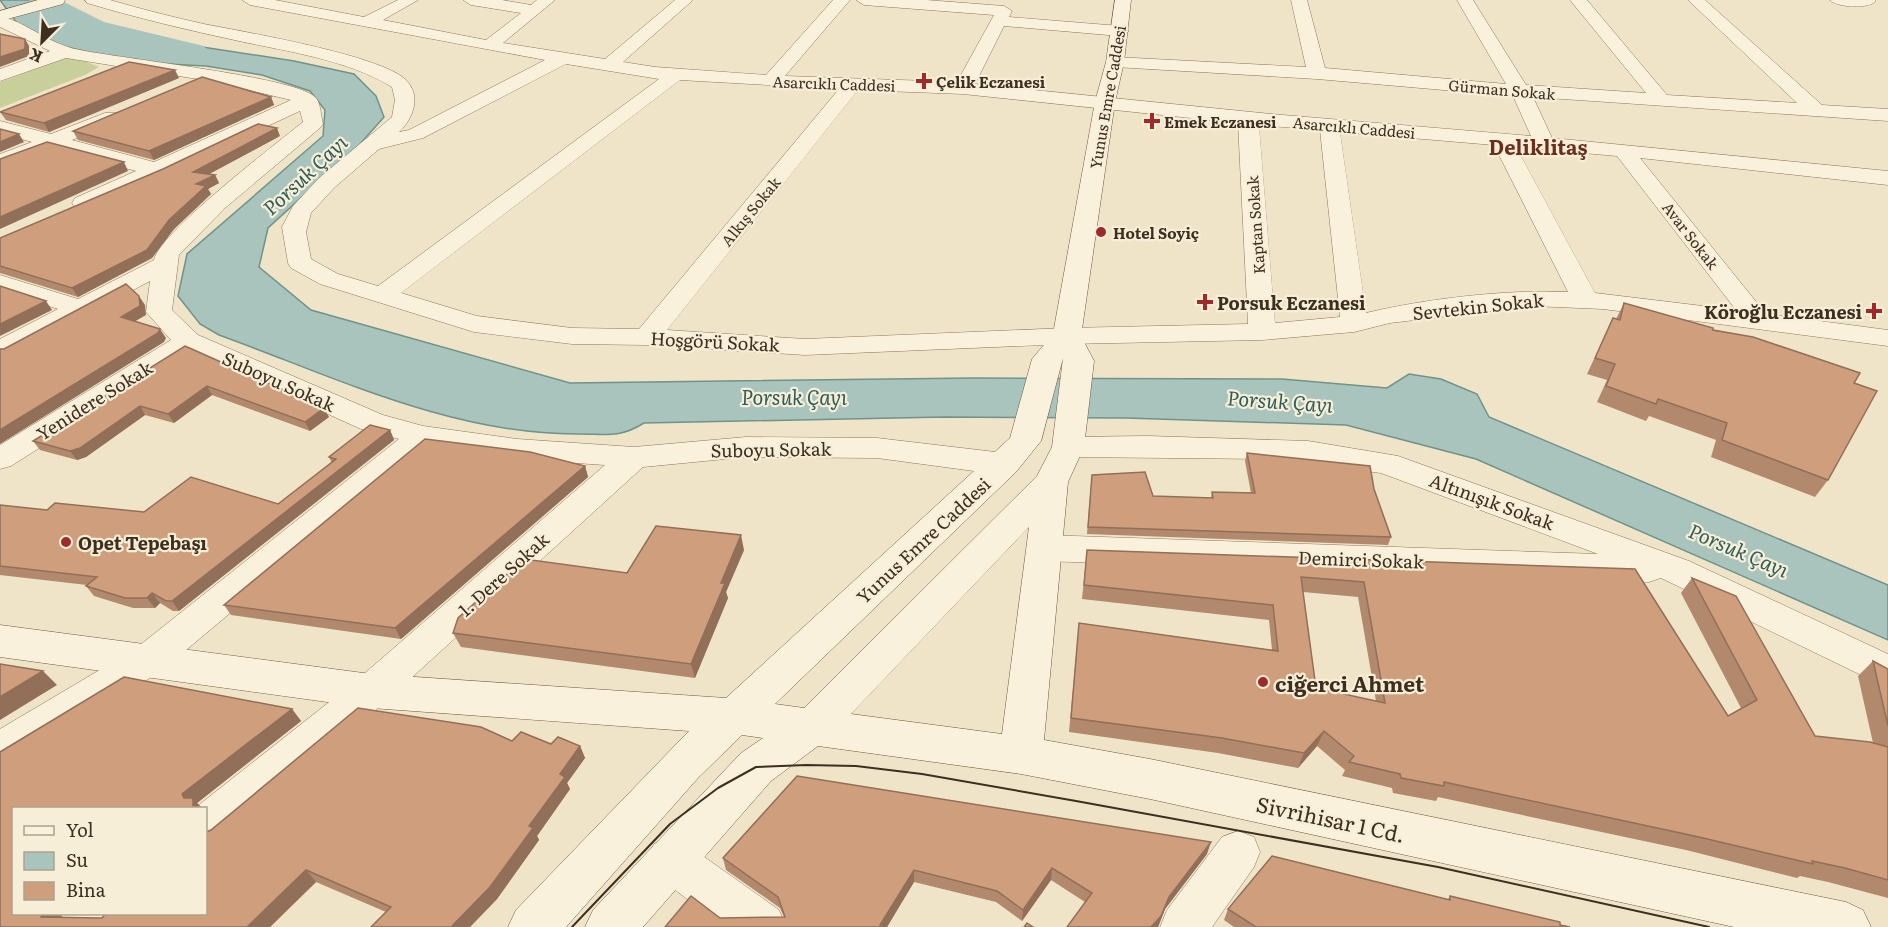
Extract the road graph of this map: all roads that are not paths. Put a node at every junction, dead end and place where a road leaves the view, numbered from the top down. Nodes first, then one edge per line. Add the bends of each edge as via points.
1 (57, 0) edge
2 (93, 0) edge
3 (250, 0) edge
4 (410, 0) edge
5 (471, 0) edge
6 (685, 0) edge
7 (842, 0) edge
8 (864, 0) edge
9 (1123, 0) edge
10 (1299, 0) edge
11 (1465, 0) edge
12 (1578, 0) edge
13 (1696, 0) edge
14 (1838, 0) edge
15 (952, 3) edge
16 (1871, 3) edge
17 (541, 5) edge
18 (0, 18) edge
19 (1000, 21) junction
20 (367, 22) junction
21 (1120, 31) junction
22 (489, 46) junction
23 (65, 52) junction
24 (562, 59) junction
25 (0, 62) edge
26 (1115, 62) junction
27 (129, 63) junction
28 (609, 65) junction
29 (21, 67) junction
30 (1317, 73) junction
31 (677, 74) junction
32 (0, 75) edge
33 (210, 75) junction
34 (97, 76) edge
35 (771, 81) junction
36 (852, 85) junction
37 (179, 88) edge
38 (963, 88) junction
39 (1520, 91) junction
40 (308, 100) junction
41 (1662, 101) junction
42 (1105, 102) junction
43 (127, 110) edge
44 (1817, 111) junction
45 (1888, 115) edge
46 (4, 117) edge
47 (1248, 118) junction
48 (1329, 124) junction
49 (1502, 141) junction
50 (55, 142) junction
51 (374, 144) junction
52 (1545, 144) junction
53 (1624, 151) junction
54 (0, 162) edge
55 (158, 170) junction
56 (1888, 178) edge
57 (63, 212) edge
58 (166, 263) junction
59 (0, 283) edge
60 (374, 294) junction
61 (1586, 301) junction
62 (81, 308) junction
63 (1757, 320) junction
64 (1354, 324) junction
65 (1262, 332) junction
66 (1067, 336) junction
67 (647, 337) junction
68 (1888, 338) edge
69 (188, 341) junction
70 (0, 350) edge
71 (423, 436) junction
72 (1068, 447) junction
73 (1015, 452) junction
74 (634, 457) junction
75 (0, 459) edge
76 (1051, 482) junction
77 (1044, 548) junction
78 (1677, 570) junction
79 (0, 640) edge
80 (148, 660) junction
81 (1888, 672) edge
82 (371, 692) junction
83 (732, 716) junction
84 (813, 726) junction
85 (0, 750) edge
86 (1021, 755) junction
87 (207, 825) edge
88 (1238, 852) dead end
89 (670, 859) junction
90 (97, 915) edge
91 (1190, 925) edge
92 (81, 927) edge
93 (533, 927) edge
94 (610, 927) edge
95 (762, 927) edge
96 (1846, 927) edge

1 - 18 main road
2 - 51 street via 339,60 399,83 405,97 402,119
3 - 20 street, Asarcıklı Caddesi
4 - 20 street
5 - 17 street
6 - 28 street
7 - 35 street
8 - 15 street
9 - 21 main road, Yunus Emre Caddesi
10 - 30 street
11 - 39 street
12 - 41 street
13 - 44 street
14 - 16 street
15 - 19 street via 1004,11
17 - 22 street
18 - 23 street
19 - 21 street
19 - 38 street
20 - 22 street, Asarcıklı Caddesi
21 - 26 main road, Yunus Emre Caddesi
22 - 24 street, Asarcıklı Caddesi
23 - 27 street
23 - 29 street
24 - 28 street, Asarcıklı Caddesi
24 - 51 street via 416,134
25 - 29 street
26 - 30 street, Gürman Sokak
26 - 42 main road, Yunus Emre Caddesi
27 - 33 street
27 - 34 street
28 - 31 street, Asarcıklı Caddesi
29 - 32 street
30 - 39 street, Gürman Sokak
31 - 35 street, Asarcıklı Caddesi
31 - 60 street
33 - 37 street
33 - 40 street
35 - 36 street, Asarcıklı Caddesi
36 - 38 street, Asarcıklı Caddesi
36 - 67 street, Alkış Sokak
38 - 42 street, Asarcıklı Caddesi
39 - 41 street, Gürman Sokak
39 - 52 street
40 - 55 street
40 - 58 street, Suboyu Sokak via 313,124 217,203 167,253
41 - 44 street, Gürman Sokak
42 - 47 street, Asarcıklı Caddesi
42 - 66 main road, Yunus Emre Caddesi
43 - 50 street
44 - 45 street, Gürman Sokak
46 - 50 street
47 - 48 street, Asarcıklı Caddesi
47 - 65 street, Kaptan Sokak
48 - 49 street, Asarcıklı Caddesi
48 - 64 street
49 - 52 street, Asarcıklı Caddesi
49 - 61 street
50 - 54 street
50 - 55 street
51 - 60 street, Hoşgörü Sokak via 311,197 295,222 300,263 329,279
52 - 53 street, Asarcıklı Caddesi
53 - 56 street, Asarcıklı Caddesi
53 - 63 street, Avar Sokak
55 - 57 street
58 - 62 street
58 - 69 street, Suboyu Sokak via 159,312
59 - 62 street
60 - 67 street, Hoşgörü Sokak via 474,324 572,336
61 - 63 street, Sevtekin Sokak
61 - 64 street, Sevtekin Sokak via 1533,298 1390,315
62 - 70 street
63 - 68 street, Sevtekin Sokak
64 - 65 street, Sevtekin Sokak
65 - 66 street, Sevtekin Sokak
66 - 67 street, Hoşgörü Sokak via 805,346
66 - 72 main road via 1079,361
66 - 73 main road via 1047,359
69 - 71 street, Suboyu Sokak via 372,422
69 - 75 street, Yenidere Sokak
71 - 74 street, Suboyu Sokak via 517,449
71 - 80 street
72 - 76 main road
72 - 78 street, Altınışık Sokak via 1195,447 1332,454 1387,463
73 - 74 street, Suboyu Sokak via 746,447
73 - 83 main road, Yunus Emre Caddesi
74 - 82 street, 1. Dere Sokak
76 - 77 main road
76 - 84 main road
77 - 78 street, Demirci Sokak
77 - 86 main road
78 - 81 street, Altınışık Sokak
79 - 80 main road, Sivrihisar 1 Cd.
80 - 82 main road, Sivrihisar 1 Cd.
80 - 85 street
82 - 83 main road, Sivrihisar 1 Cd.
82 - 87 street, 1. Dere Sokak
83 - 84 main road, Sivrihisar 1 Cd.
83 - 93 main road, Yunus Emre Caddesi via 682,764
84 - 86 main road, Sivrihisar 1 Cd.
84 - 89 main road via 756,767
86 - 96 main road, Sivrihisar 1 Cd.
88 - 91 street
89 - 94 main road
89 - 95 street
90 - 92 street

